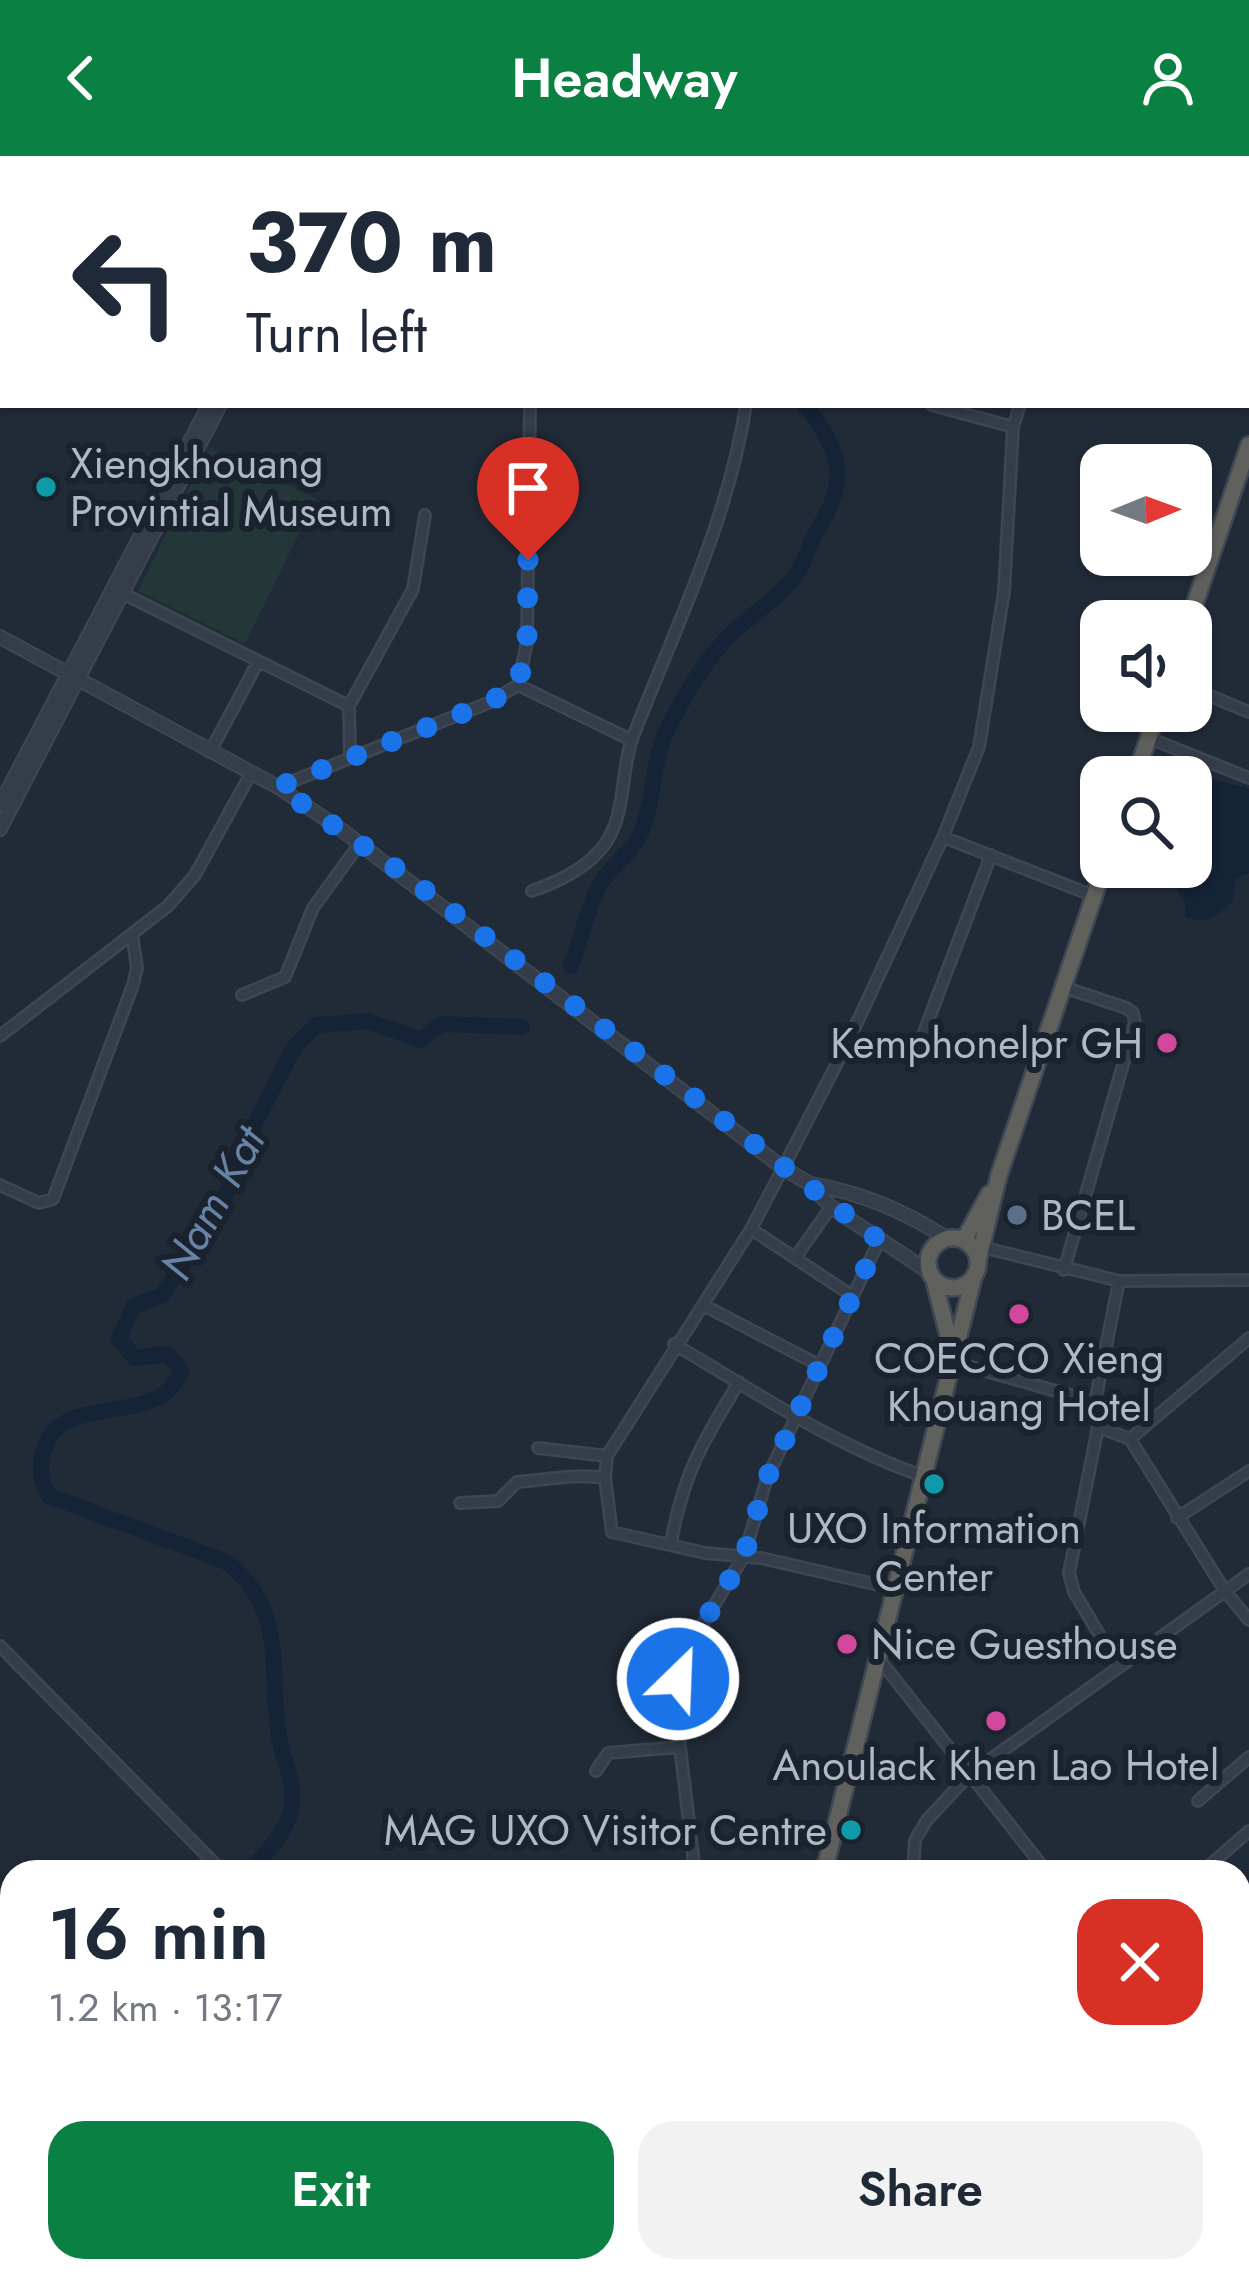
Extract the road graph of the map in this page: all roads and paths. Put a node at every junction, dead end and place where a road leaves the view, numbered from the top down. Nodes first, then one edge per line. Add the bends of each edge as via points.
1 (206, 408) edge
2 (218, 408) edge
3 (530, 408) edge
4 (745, 408) edge
5 (943, 408) edge
6 (1019, 408) edge
7 (1013, 427) junction
8 (1248, 452) edge
9 (425, 515) dead end
10 (122, 593) junction
11 (1196, 600) edge
12 (0, 637) edge
13 (258, 662) junction
14 (73, 675) junction
15 (518, 685) junction
16 (1212, 697) edge
17 (349, 706) junction
18 (1249, 712) edge
19 (1151, 732) edge
20 (1149, 738) junction
21 (631, 740) junction
22 (210, 752) junction
23 (350, 755) junction
24 (1143, 756) edge
25 (250, 773) junction
26 (1249, 778) edge
27 (278, 787) junction
28 (0, 806) edge
29 (0, 829) edge
30 (944, 837) junction
31 (360, 843) junction
32 (991, 855) junction
33 (1097, 888) edge
34 (532, 891) dead end
35 (1094, 896) junction
36 (132, 934) junction
37 (1063, 987) junction
38 (242, 994) dead end
39 (0, 1036) edge
40 (911, 1066) dead end
41 (783, 1168) junction
42 (999, 1175) junction
43 (810, 1184) junction
44 (0, 1185) edge
45 (831, 1207) junction
46 (751, 1228) junction
47 (955, 1239) junction
48 (879, 1240) junction
49 (795, 1258) junction
50 (978, 1262) junction
51 (1064, 1270) junction
52 (932, 1276) junction
53 (1249, 1280) edge
54 (1119, 1281) junction
55 (850, 1295) junction
56 (703, 1305) junction
57 (1249, 1338) edge
58 (674, 1344) junction
59 (951, 1356) junction
60 (819, 1365) junction
61 (739, 1382) junction
62 (1095, 1402) junction
63 (796, 1414) junction
64 (1098, 1427) junction
65 (1130, 1439) junction
66 (538, 1448) dead end
67 (607, 1456) junction
68 (1249, 1471) edge
69 (923, 1476) junction
70 (605, 1478) junction
71 (460, 1503) dead end
72 (1177, 1518) junction
73 (671, 1544) junction
74 (744, 1556) junction
75 (1249, 1574) edge
76 (896, 1589) junction
77 (1225, 1591) junction
78 (1249, 1620) edge
79 (0, 1646) edge
80 (879, 1659) junction
81 (1118, 1666) junction
82 (680, 1747) junction
83 (1249, 1757) edge
84 (596, 1771) dead end
85 (970, 1774) junction
86 (1198, 1801) dead end
87 (1249, 1832) edge
88 (211, 1860) edge
89 (694, 1860) edge
90 (827, 1860) edge
91 (914, 1860) edge
92 (1038, 1860) edge
93 (1216, 1860) edge

1 - 14 street
2 - 10 street
3 - 15 street via 527,642
4 - 21 street via 686,614
5 - 7 street
6 - 7 street
7 - 30 street via 1004,592 986,721
8 - 11 highway
9 - 17 street via 413,589
10 - 13 street
10 - 14 street
12 - 14 street
13 - 17 street
13 - 22 street
14 - 22 street
14 - 28 street
14 - 29 street
15 - 21 street
15 - 23 street
16 - 18 street
17 - 23 street
19 - 20 highway
20 - 24 highway
20 - 26 street
21 - 34 street via 608,839 576,870
22 - 25 street
23 - 27 street
25 - 27 street
25 - 36 street via 195,875
27 - 31 street
30 - 32 street
30 - 41 street
31 - 38 street via 314,908 285,977
31 - 41 street
32 - 35 street
32 - 40 street
33 - 35 highway
35 - 37 highway
36 - 39 street
36 - 44 street via 133,985 52,1199 39,1203
37 - 42 highway
37 - 51 street via 1126,1007 1135,1022
41 - 43 street
41 - 46 street
42 - 47 highway
42 - 50 highway
43 - 45 street
43 - 47 street via 844,1190
45 - 48 street
45 - 49 street
46 - 49 street
46 - 56 street
47 - 50 highway
47 - 52 highway via 929,1254
48 - 52 street
48 - 55 street
49 - 55 street
50 - 51 street
50 - 52 highway via 967,1284 952,1288
50 - 59 highway
51 - 54 street
52 - 59 highway
53 - 54 street
54 - 62 street
55 - 60 street
56 - 58 street
56 - 60 street
57 - 65 street
58 - 61 street
58 - 67 street
59 - 62 street
59 - 69 highway
60 - 63 street
61 - 63 street
61 - 73 street via 680,1492
62 - 64 street
63 - 69 street
63 - 74 street
64 - 65 street
64 - 81 street via 1069,1573
65 - 72 street
66 - 67 street
67 - 70 street
68 - 72 street
69 - 76 highway
70 - 71 street via 517,1481 498,1501
70 - 73 street via 612,1532
72 - 77 street
73 - 74 street
74 - 76 street
74 - 82 street via 686,1654 678,1679
75 - 77 street
76 - 80 highway
77 - 78 street
77 - 81 street
79 - 88 street
80 - 85 street
80 - 90 highway
81 - 85 street
82 - 84 street via 608,1753
82 - 89 street
83 - 86 street
85 - 91 street via 928,1820
85 - 92 street
87 - 93 street

